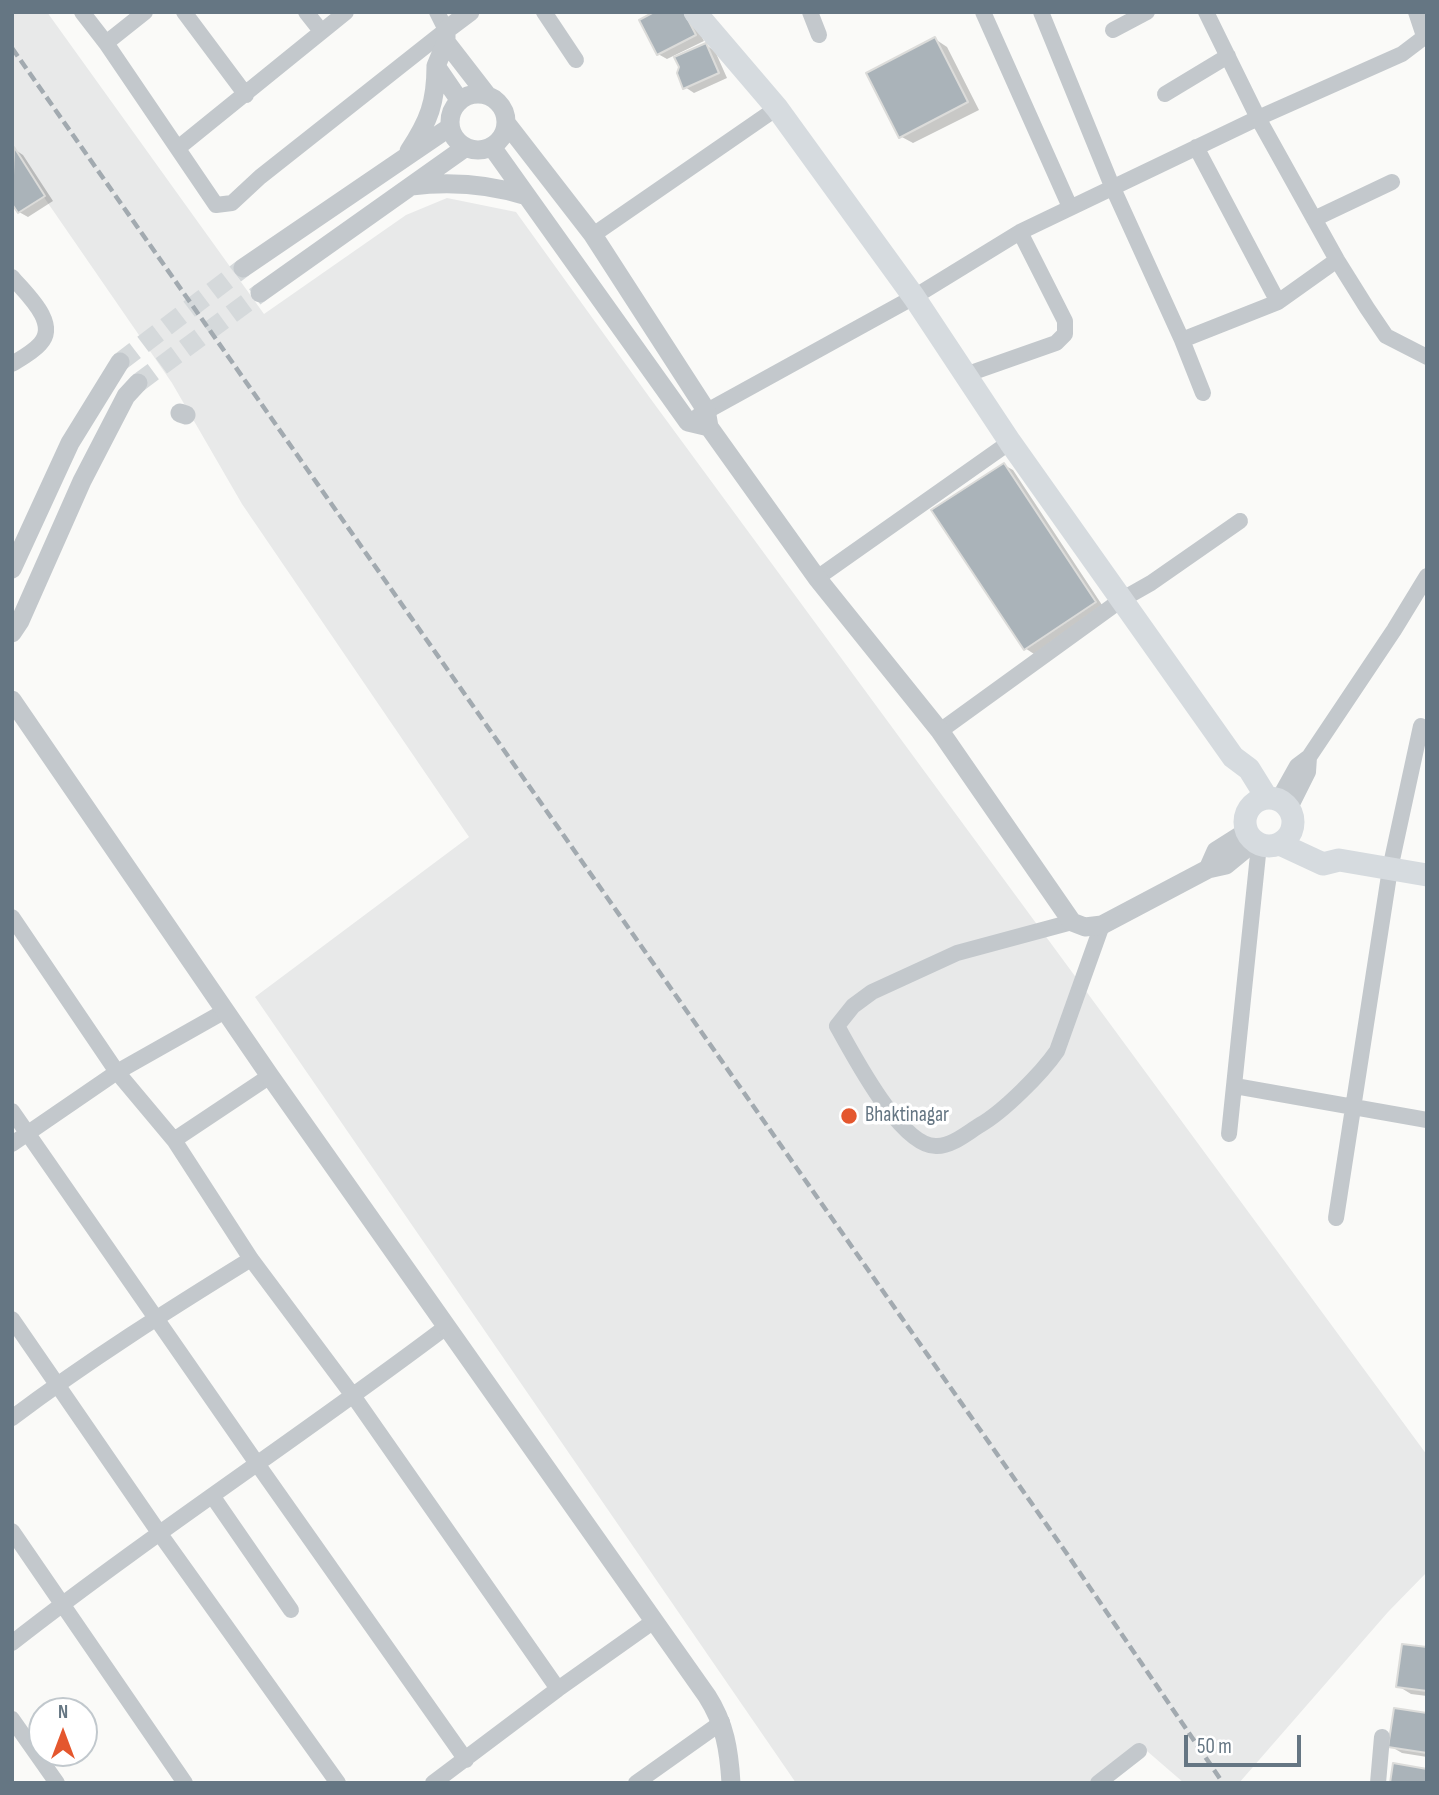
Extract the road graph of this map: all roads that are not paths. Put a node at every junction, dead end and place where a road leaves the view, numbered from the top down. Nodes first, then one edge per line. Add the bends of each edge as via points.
1 (82, 12) edge
2 (145, 12) edge
3 (184, 12) edge
4 (306, 12) edge
5 (346, 12) edge
6 (437, 12) edge
7 (470, 12) edge
8 (544, 12) edge
9 (695, 12) edge
10 (810, 12) edge
11 (983, 12) edge
12 (1041, 12) edge
13 (1147, 12) edge
14 (1206, 12) edge
15 (1416, 12) edge
16 (1113, 30) dead end
17 (321, 31) junction
18 (820, 35) dead end
19 (446, 36) junction
20 (1426, 36) edge
21 (106, 43) junction
22 (1228, 56) junction
23 (576, 60) dead end
24 (436, 66) junction
25 (1165, 94) dead end
26 (246, 95) junction
27 (487, 96) junction
28 (460, 101) junction
29 (777, 108) junction
30 (1258, 118) junction
31 (507, 124) junction
32 (450, 127) junction
33 (492, 147) junction
34 (178, 148) junction
35 (466, 148) junction
36 (1196, 148) junction
37 (404, 158) junction
38 (1392, 182) dead end
39 (411, 186) junction
40 (1112, 186) junction
41 (527, 196) junction
42 (1070, 207) junction
43 (1314, 219) junction
44 (1020, 232) junction
45 (593, 235) junction
46 (1337, 260) junction
47 (243, 268) tunnel mouth
48 (12, 277) edge
49 (260, 293) tunnel mouth
50 (914, 297) junction
51 (1278, 302) junction
52 (1182, 340) junction
53 (1427, 357) edge
54 (120, 362) tunnel mouth
55 (12, 364) edge
56 (965, 375) junction
57 (138, 383) tunnel mouth
58 (1203, 393) dead end
59 (707, 418) junction
60 (1010, 442) junction
61 (1240, 521) dead end
62 (12, 569) edge
63 (1427, 576) edge
64 (817, 578) junction
65 (1121, 600) junction
66 (12, 633) edge
67 (12, 700) edge
68 (1421, 726) dead end
69 (940, 731) junction
70 (1272, 803) junction
71 (1265, 840) junction
72 (1390, 869) junction
73 (1427, 875) edge
74 (12, 917) edge
75 (1072, 922) junction
76 (1102, 926) junction
77 (225, 1011) junction
78 (117, 1072) junction
79 (270, 1076) junction
80 (1235, 1086) junction
81 (1355, 1107) junction
82 (12, 1111) edge
83 (1427, 1120) edge
84 (28, 1133) junction
85 (1229, 1135) dead end
86 (174, 1140) junction
87 (12, 1144) edge
88 (1336, 1218) dead end
89 (251, 1259) junction
90 (157, 1317) junction
91 (12, 1319) edge
92 (446, 1327) junction
93 (58, 1384) junction
94 (354, 1397) junction
95 (12, 1418) edge
96 (258, 1465) junction
97 (213, 1497) junction
98 (12, 1531) edge
99 (160, 1534) junction
100 (62, 1604) junction
101 (291, 1610) dead end
102 (654, 1621) junction
103 (12, 1643) edge
104 (558, 1689) junction
105 (12, 1718) edge
106 (722, 1722) junction
107 (1382, 1737) dead end
108 (1139, 1751) dead end
109 (466, 1760) junction
110 (57, 1783) edge
111 (185, 1783) edge
112 (338, 1783) edge
113 (433, 1783) edge
114 (636, 1783) edge
115 (731, 1783) edge
116 (1098, 1783) edge
117 (1378, 1783) edge

1 - 21 street
2 - 21 street
3 - 26 street
4 - 17 street
5 - 17 street
6 - 19 street
7 - 19 street
8 - 23 street
9 - 29 main road
10 - 18 street
11 - 42 street
12 - 40 street
13 - 16 street
14 - 22 street
15 - 20 street
17 - 26 street
19 - 24 street
19 - 27 street
19 - 34 street via 232,203 216,205
20 - 30 street via 1402,54
21 - 34 street
22 - 25 street
22 - 30 street
24 - 28 street
24 - 37 street via 432,110
26 - 34 street
27 - 28 street via 478,94
27 - 31 street via 502,106
28 - 32 street
29 - 45 street
29 - 50 main road
30 - 36 street
30 - 43 street
31 - 33 street
31 - 45 street
32 - 35 street
32 - 37 street
33 - 35 street
33 - 41 street
35 - 39 street
36 - 40 street
36 - 51 street
37 - 47 street
38 - 43 street
39 - 41 street via 459,183
39 - 49 street
40 - 42 street
40 - 52 street
41 - 59 street via 688,422
42 - 44 street
43 - 46 street
44 - 50 street
44 - 56 street via 1065,321 1065,334 1056,343
45 - 59 street
46 - 51 street
46 - 53 street via 1386,336
48 - 55 street via 47,329 43,342
50 - 56 main road
50 - 59 street
51 - 52 street
52 - 58 street
54 - 62 street via 70,443
56 - 60 main road
57 - 66 street via 82,481
59 - 64 street
60 - 64 street
60 - 65 main road
61 - 65 street
63 - 70 street via 1309,757 1297,766
64 - 69 street
65 - 69 street
65 - 70 main road via 1233,757 1235,777
67 - 77 street
68 - 72 street
69 - 75 street
70 - 71 main road via 1245,816
70 - 71 main road via 1293,822
71 - 72 main road via 1323,864 1339,860
71 - 76 street via 1226,865 1209,869
71 - 80 street
72 - 73 main road
72 - 81 street
74 - 78 street
75 - 76 street
75 - 76 street via 957,953 872,992 837,1026 885,1108 923,1144 947,1145 990,1120 1048,1064
77 - 78 street
77 - 79 street
78 - 84 street
78 - 86 street
79 - 86 street
79 - 92 street
80 - 81 street
80 - 85 street
81 - 83 street
81 - 88 street
82 - 84 street
84 - 87 street
84 - 90 street
86 - 89 street
89 - 90 street
89 - 94 street
90 - 93 street
90 - 96 street
91 - 93 street
92 - 94 street
92 - 102 street
93 - 95 street
93 - 99 street
94 - 96 street
94 - 104 street
96 - 97 street
96 - 109 street
97 - 99 street
97 - 101 street
98 - 100 street
99 - 100 street
99 - 112 street
100 - 103 street
100 - 111 street
102 - 104 street
102 - 106 street
104 - 109 street
105 - 110 street
106 - 114 street
106 - 115 street
107 - 117 street
108 - 116 street
109 - 113 street

